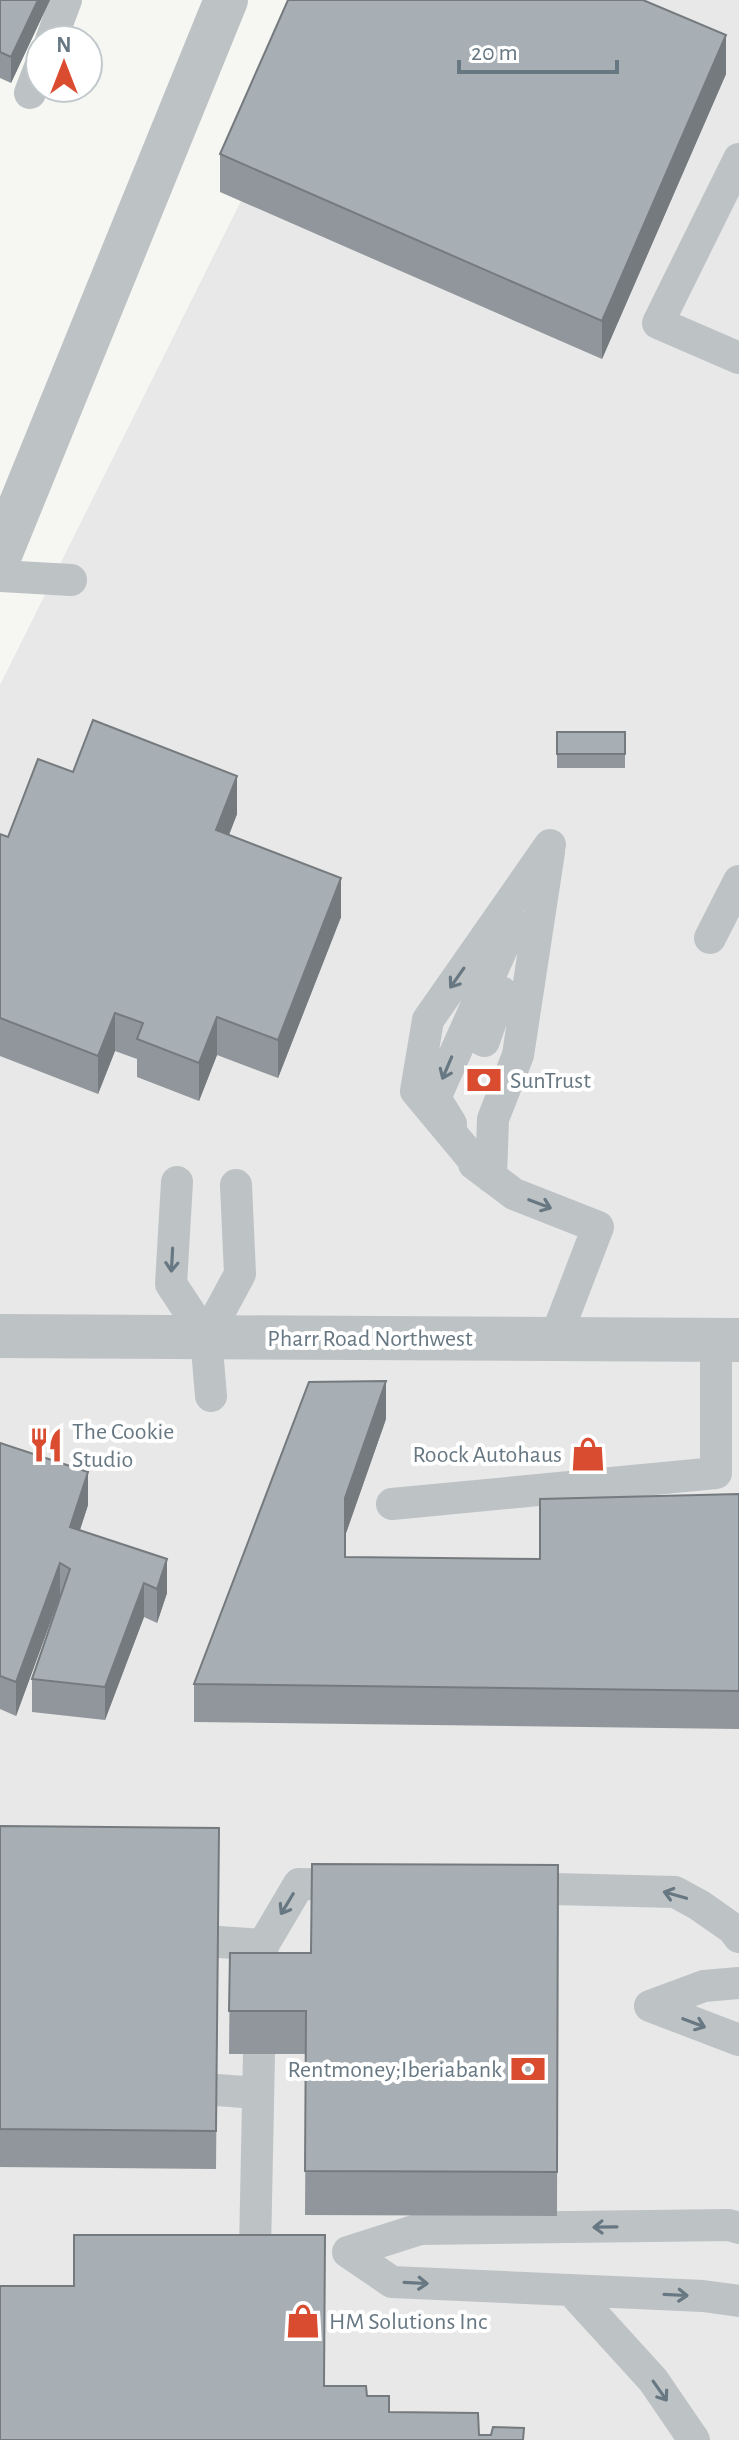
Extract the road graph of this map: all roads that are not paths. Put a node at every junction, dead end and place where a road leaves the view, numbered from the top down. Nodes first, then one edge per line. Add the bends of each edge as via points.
1 (66, 0) edge
2 (226, 0) edge
3 (57, 24) edge
4 (739, 159) edge
5 (739, 358) edge
6 (0, 555) edge
7 (0, 576) edge
8 (71, 580) dead end
9 (550, 845) junction
10 (739, 881) edge
11 (710, 938) dead end
12 (484, 1041) dead end
13 (467, 1108) dead end
14 (479, 1166) junction
15 (177, 1182) dead end
16 (236, 1185) dead end
17 (0, 1336) edge
18 (206, 1337) junction
19 (555, 1339) junction
20 (727, 1340) edge
21 (211, 1396) dead end
22 (392, 1504) dead end
23 (378, 1885) edge
24 (487, 1888) edge
25 (739, 1937) edge
26 (219, 1942) edge
27 (263, 1945) junction
28 (739, 1983) edge
29 (259, 1996) edge
30 (739, 2040) edge
31 (259, 2054) dead end
32 (217, 2090) edge
33 (258, 2093) junction
34 (739, 2228) edge
35 (255, 2250) edge
36 (571, 2290) junction
37 (739, 2301) edge
38 (694, 2440) edge

1 - 3 lane
2 - 6 street
4 - 5 lane via 658,323
7 - 8 lane
9 - 12 lane
9 - 14 lane via 518,1055
9 -> 14 lane via 435,1098
10 - 11 lane
13 - 14 lane
14 -> 19 lane via 514,1194 598,1227
15 -> 18 lane via 171,1284
16 - 18 lane via 240,1274
17 - 18 street, Pharr Road Northwest
18 - 19 street, Pharr Road Northwest
18 - 21 lane
19 - 20 street, Pharr Road Northwest
20 - 22 lane via 716,1473
23 -> 27 lane via 299,1884
25 -> 24 lane via 675,1892
26 - 27 lane
27 - 29 lane
28 -> 30 lane via 704,1986 650,2006
31 - 33 lane
32 - 33 lane
33 - 35 lane
34 -> 36 lane via 420,2229 348,2252 392,2282
36 -> 37 lane
36 -> 38 lane via 653,2380

